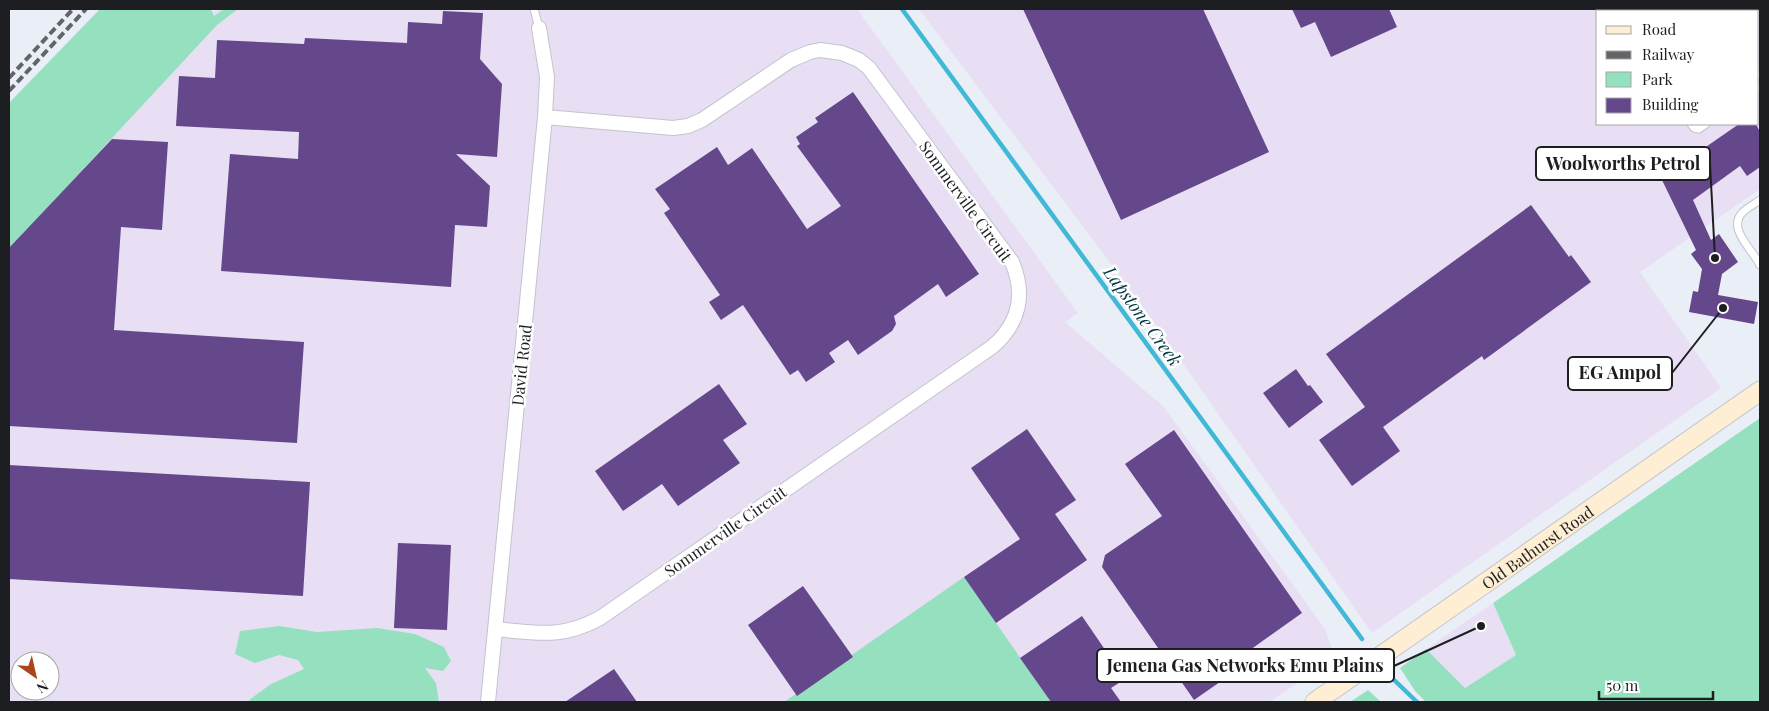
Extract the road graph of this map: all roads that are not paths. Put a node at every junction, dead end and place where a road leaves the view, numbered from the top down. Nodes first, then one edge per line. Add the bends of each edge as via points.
1 (534, 9) edge
2 (539, 28) joint
3 (545, 117) junction
4 (1692, 125) edge
5 (1705, 125) edge
6 (1760, 200) edge
7 (1760, 265) edge
8 (1760, 391) edge
9 (496, 629) junction
10 (488, 702) edge
11 (1316, 702) edge

1 - 2 lane
2 - 3 street, David Road via 547,77
3 - 9 street, David Road
3 - 9 street, Sommerville Circuit via 680,128 702,120 800,55 820,50 849,55 869,68 1012,262 1020,288 1019,300 1008,331 992,347 600,618 560,633
4 - 5 lane via 1699,129
6 - 7 lane via 1742,213 1737,223 1739,233
8 - 11 main road, Old Bathurst Road
9 - 10 street, David Road

